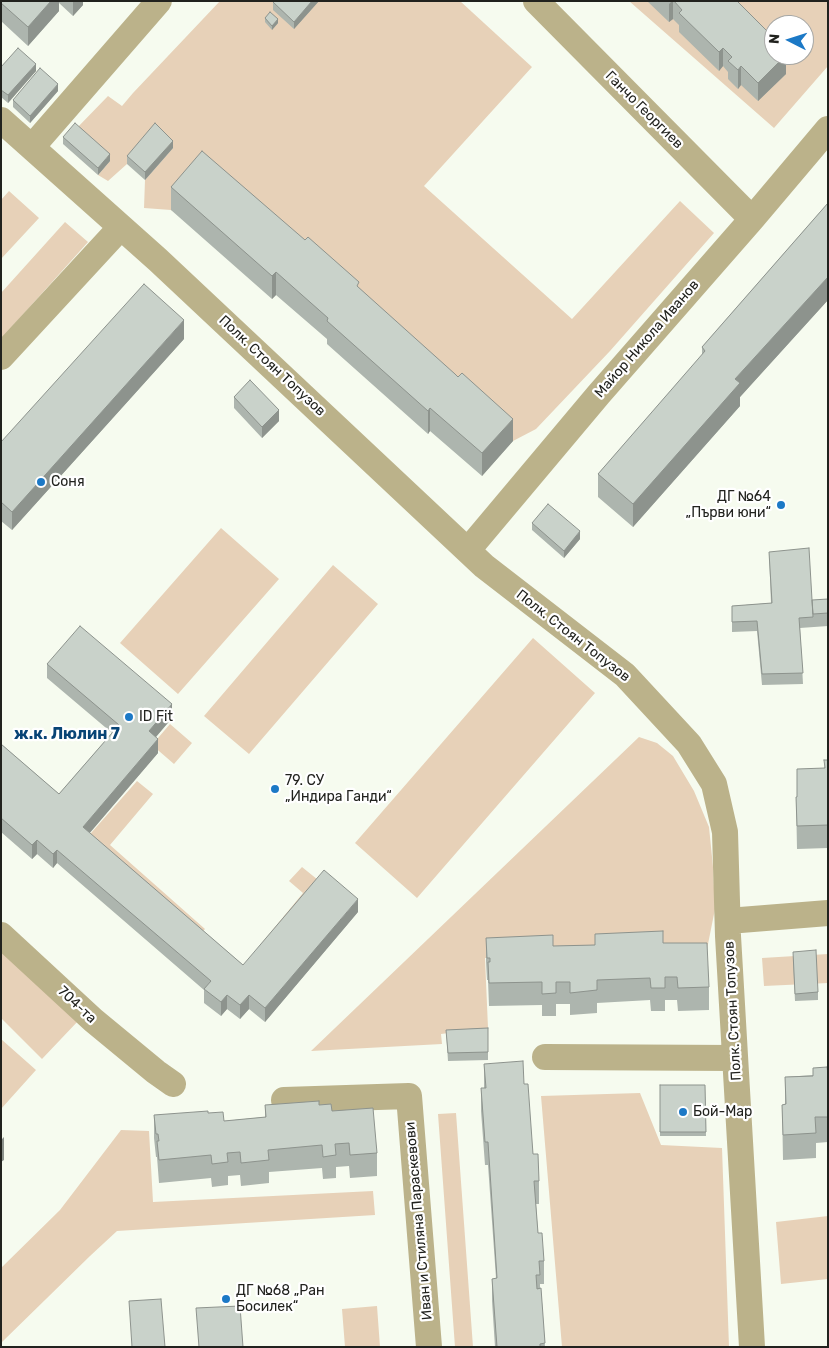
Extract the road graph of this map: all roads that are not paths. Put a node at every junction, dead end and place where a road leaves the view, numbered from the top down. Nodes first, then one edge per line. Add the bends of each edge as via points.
1 (159, 1) edge
2 (536, 1) edge
3 (1, 120) edge
4 (828, 129) edge
5 (32, 147) junction
6 (752, 219) junction
7 (122, 227) junction
8 (1, 356) edge
9 (468, 550) junction
10 (828, 913) edge
11 (728, 921) junction
12 (1, 935) edge
13 (545, 1057) dead end
14 (735, 1058) junction
15 (164, 1078) dead end
16 (284, 1100) dead end
17 (429, 1347) edge
18 (752, 1347) edge

1 - 5 street
2 - 6 street, Ганчо Георгиев
3 - 5 street, Полк. Стоян Топузов
4 - 6 street, Майор Никола Иванов
5 - 7 street, Полк. Стоян Топузов
6 - 9 street, Майор Никола Иванов
7 - 8 street
7 - 9 street, Полк. Стоян Топузов
9 - 11 street, Полк. Стоян Топузов via 484,566 625,675 689,744 714,784 724,832
10 - 11 street
11 - 14 street, Полк. Стоян Топузов
12 - 15 street, 704-та via 93,1020
13 - 14 street
14 - 18 street, Полк. Стоян Топузов
16 - 17 street, Иван и Стиляна Параскевови via 409,1096

